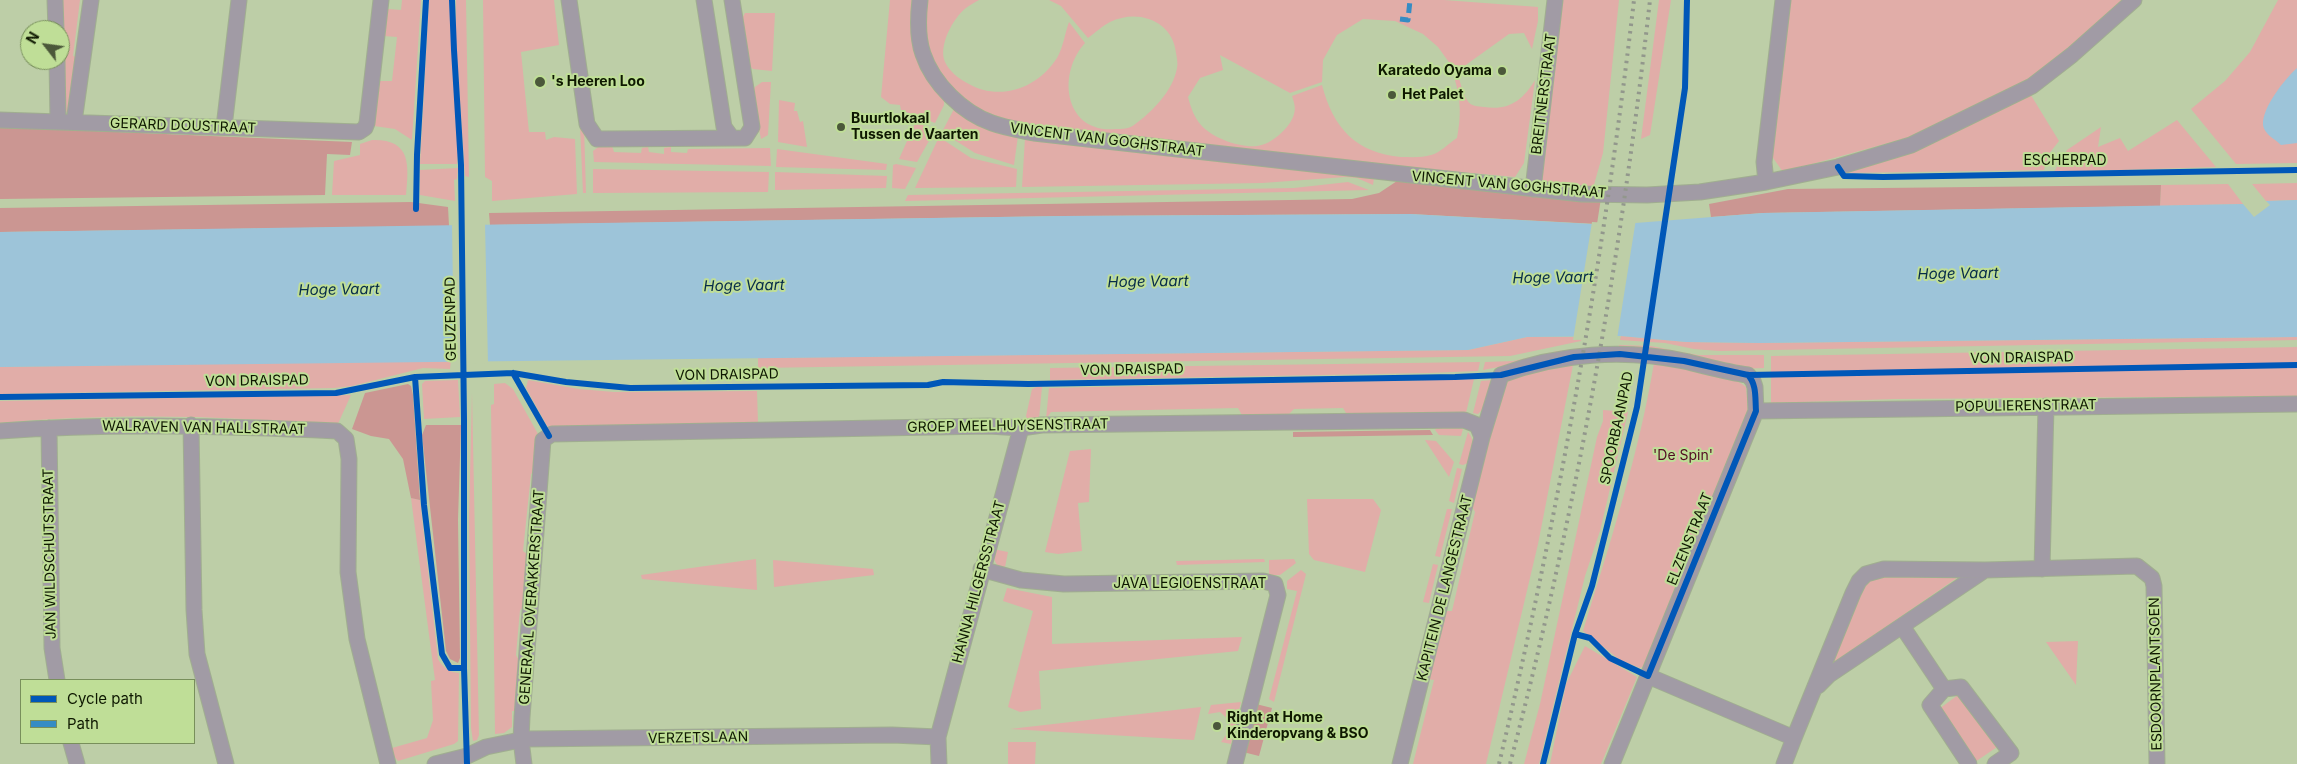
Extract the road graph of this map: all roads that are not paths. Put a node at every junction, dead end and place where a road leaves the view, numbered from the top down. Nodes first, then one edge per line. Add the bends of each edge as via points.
1 (55, 0) edge
2 (91, 0) edge
3 (239, 0) edge
4 (381, 0) edge
5 (569, 0) edge
6 (704, 0) edge
7 (732, 0) edge
8 (920, 0) edge
9 (1555, 0) edge
10 (1783, 0) edge
11 (2134, 0) edge
12 (56, 20) edge
13 (56, 70) edge
14 (0, 120) edge
15 (58, 121) junction
16 (74, 122) junction
17 (224, 127) junction
18 (732, 138) junction
19 (1766, 182) junction
20 (1533, 189) junction
21 (2297, 404) edge
22 (2046, 406) junction
23 (1756, 411) junction
24 (191, 425) junction
25 (49, 428) junction
26 (1021, 428) junction
27 (0, 431) edge
28 (552, 434) joint
29 (1482, 438) junction
30 (982, 569) junction
31 (2042, 569) junction
32 (1985, 570) junction
33 (1902, 626) junction
34 (1648, 676) junction
35 (57, 679) edge
36 (1815, 689) junction
37 (1944, 689) junction
38 (938, 737) junction
39 (1794, 738) junction
40 (521, 740) junction
41 (71, 744) edge
42 (77, 764) edge
43 (226, 764) edge
44 (388, 764) edge
45 (435, 764) edge
46 (524, 764) edge
47 (939, 764) edge
48 (1235, 764) edge
49 (1400, 764) edge
50 (1612, 764) edge
51 (1784, 764) edge
52 (1969, 764) edge
53 (1995, 764) edge
54 (2157, 764) edge

1 - 12 street
2 - 16 street
3 - 17 street
4 - 17 street, GERARD DOUSTRAAT via 365,128 353,133
5 - 18 street via 587,124 596,139
6 - 18 street via 724,127
7 - 18 street via 752,127 745,138
8 - 20 street, VINCENT VAN GOGHSTRAAT via 920,36 930,68 955,100 992,123 1034,133
9 - 20 street, BREITNERSTRAAT
10 - 19 street via 1764,162
11 - 19 street, VINCENT VAN GOGHSTRAAT via 2032,86 1929,137 1838,167
13 - 15 street
14 - 15 street, GERARD DOUSTRAAT
15 - 16 street, GERARD DOUSTRAAT
16 - 17 street, GERARD DOUSTRAAT
19 - 20 street, VINCENT VAN GOGHSTRAAT via 1700,192 1648,195
21 - 22 street, POPULIERENSTRAAT
22 - 23 street, POPULIERENSTRAAT
22 - 31 street
23 - 29 street via 1755,387 1748,375 1640,355 1574,357 1501,376
23 - 34 street, ELZENSTRAAT
24 - 25 street, WALRAVEN VAN HALLSTRAAT
24 - 43 street via 197,654
24 - 44 street, WALRAVEN VAN HALLSTRAAT via 337,431 346,439 349,459 348,572 357,639
25 - 27 street, WALRAVEN VAN HALLSTRAAT
25 - 35 street, JAN WILDSCHUTSTRAAT via 52,648
26 - 28 street, GROEP MEELHUYSENSTRAAT
26 - 29 street, GROEP MEELHUYSENSTRAAT via 1042,425 1464,420 1477,425
26 - 30 street, HANNA HILGERSSTRAAT
28 - 40 street, GENERAAL OVERAKKERSTRAAT via 543,440
29 - 49 street, KAPITEIN DE LANGESTRAAT
30 - 38 street, HANNA HILGERSSTRAAT
30 - 48 street, JAVA LEGIOENSTRAAT via 1021,580 1064,584 1263,581 1275,584 1278,595
31 - 32 street, ESDOORNPLANTSOEN
31 - 54 street, ESDOORNPLANTSOEN via 2137,566 2152,578
32 - 33 street, ESDOORNPLANTSOEN
32 - 36 street, ESDOORNPLANTSOEN via 1884,569 1866,574 1853,593
33 - 36 street, ESDOORNPLANTSOEN via 1829,675
33 - 37 street
34 - 39 street
34 - 50 street, ELZENSTRAAT
36 - 39 street, ESDOORNPLANTSOEN
37 - 52 street via 1930,705
37 - 53 street via 1961,687 2011,753
38 - 40 street, VERZETSLAAN
38 - 47 street
39 - 51 street, ESDOORNPLANTSOEN
40 - 45 street, VERZETSLAAN via 486,747 467,756
40 - 46 street, GENERAAL OVERAKKERSTRAAT
41 - 42 street

